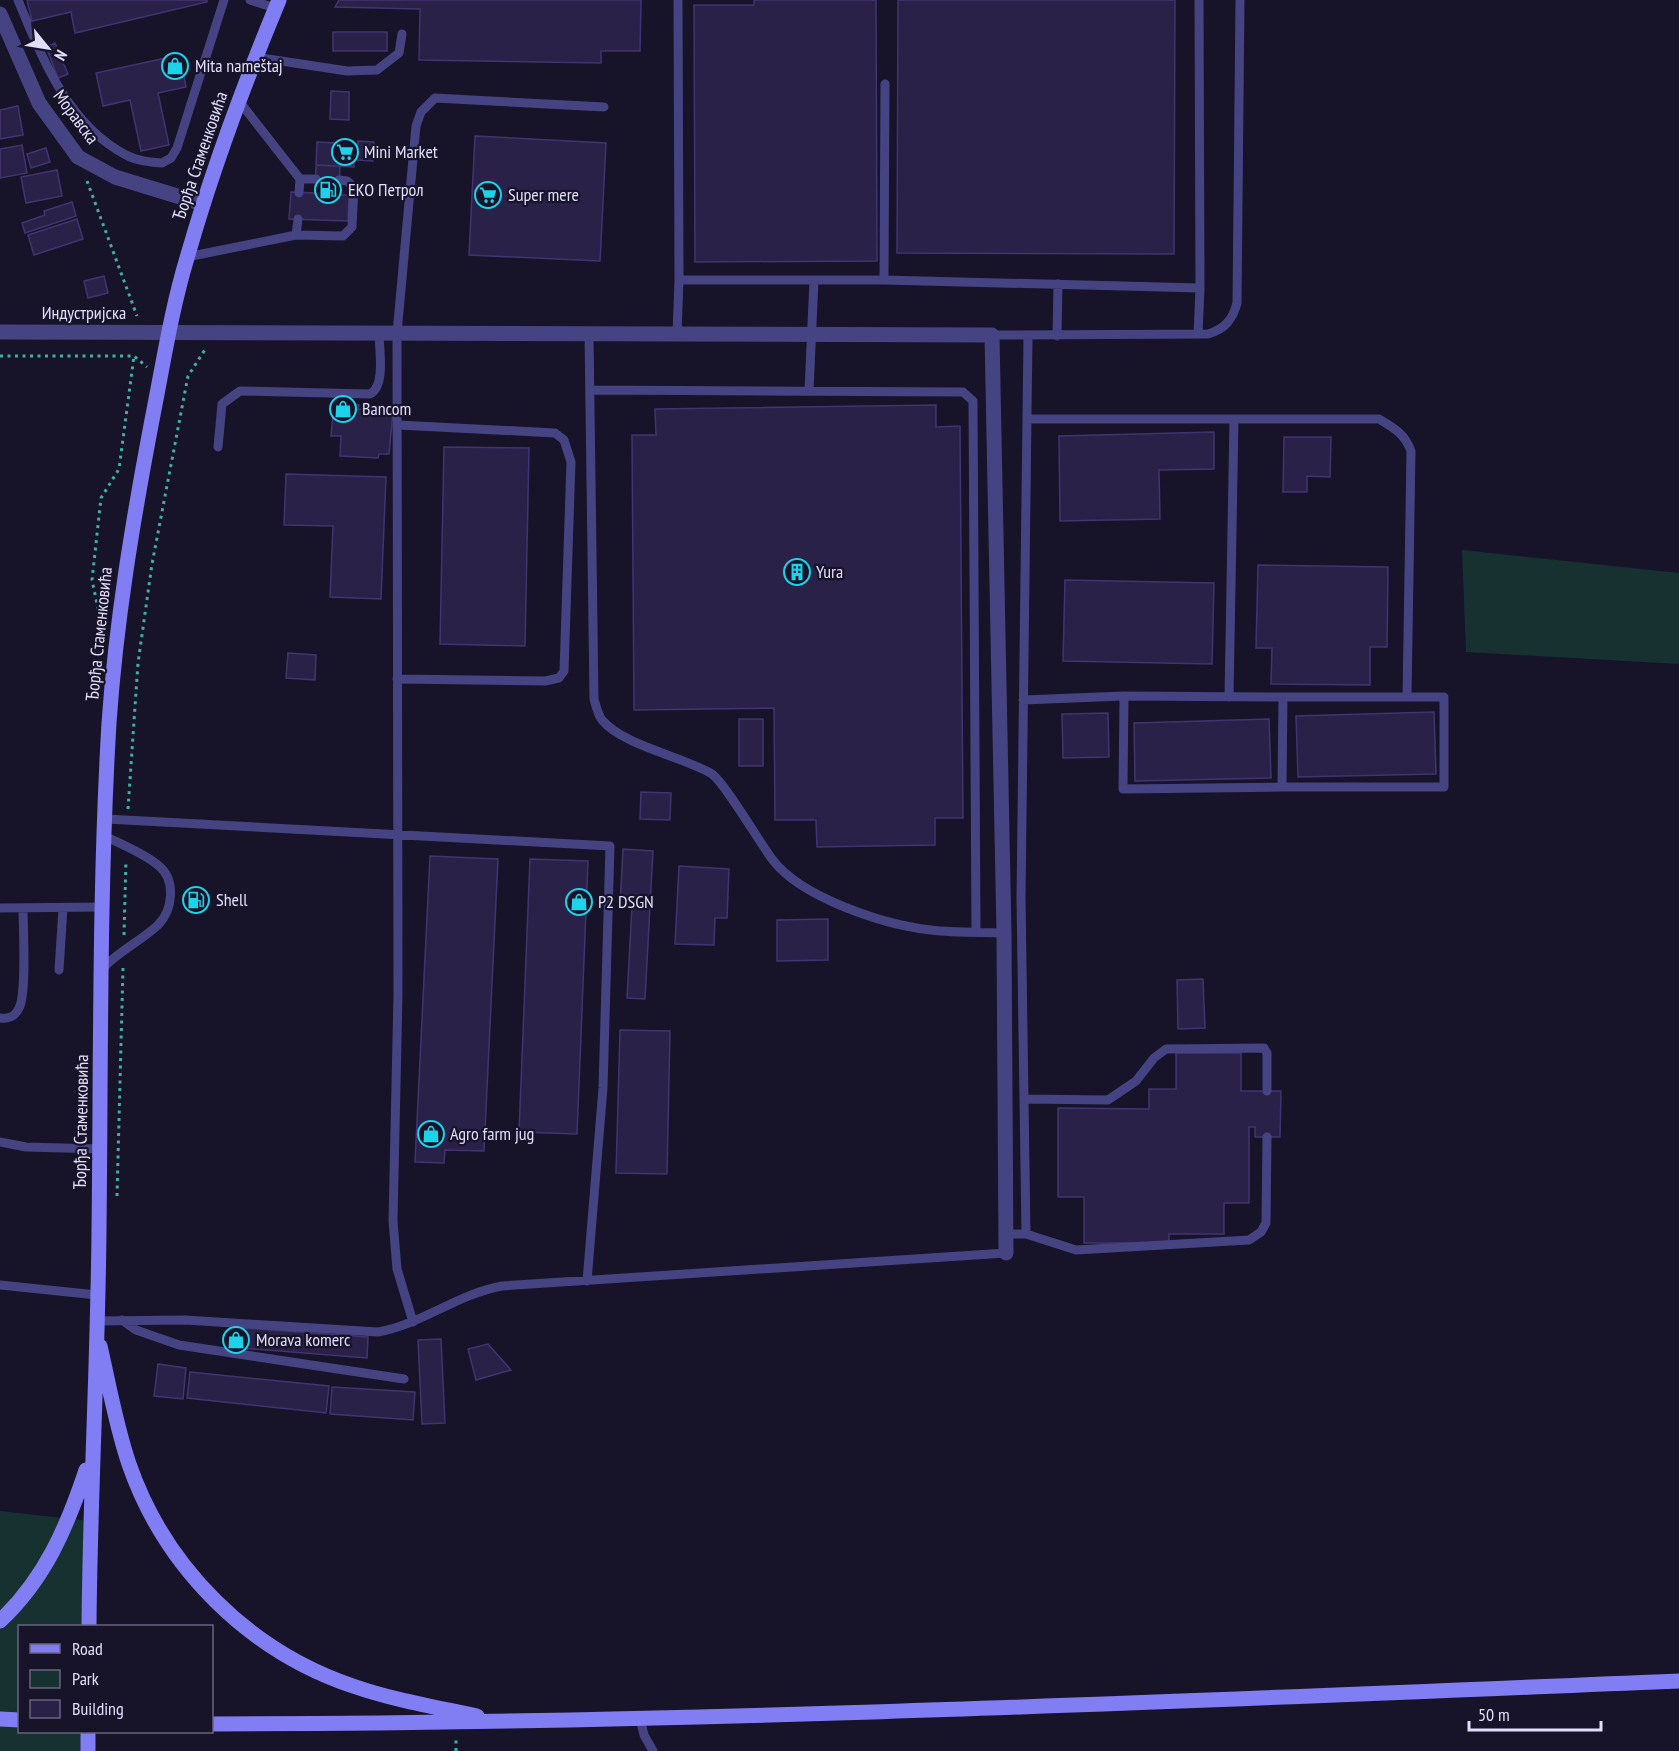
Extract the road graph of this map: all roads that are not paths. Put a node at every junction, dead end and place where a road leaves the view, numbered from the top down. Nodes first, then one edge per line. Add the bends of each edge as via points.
1 (18, 0) edge
2 (224, 0) edge
3 (250, 0) edge
4 (678, 0) edge
5 (1199, 0) edge
6 (1240, 0) edge
7 (277, 4) edge
8 (0, 14) edge
9 (402, 33) dead end
10 (255, 57) junction
11 (885, 84) dead end
12 (239, 101) junction
13 (604, 107) dead end
14 (300, 179) junction
15 (316, 179) dead end
16 (339, 180) dead end
17 (299, 193) dead end
18 (203, 204) junction
19 (298, 219) dead end
20 (297, 236) junction
21 (187, 257) junction
22 (679, 280) junction
23 (814, 280) junction
24 (884, 280) junction
25 (1058, 284) junction
26 (1200, 288) junction
27 (0, 332) edge
28 (167, 332) junction
29 (379, 333) junction
30 (396, 333) junction
31 (590, 334) junction
32 (677, 334) junction
33 (1198, 334) junction
34 (812, 335) junction
35 (992, 335) junction
36 (1028, 336) junction
37 (1057, 336) junction
38 (590, 390) junction
39 (809, 392) junction
40 (1027, 419) junction
41 (1234, 419) junction
42 (398, 425) junction
43 (218, 447) dead end
44 (397, 679) junction
45 (1124, 696) junction
46 (1229, 697) junction
47 (1283, 697) junction
48 (1407, 697) junction
49 (1023, 700) junction
50 (1282, 787) junction
51 (106, 819) junction
52 (397, 834) junction
53 (105, 836) junction
54 (103, 907) junction
55 (0, 908) edge
56 (23, 908) junction
57 (63, 908) junction
58 (976, 932) junction
59 (1004, 933) junction
60 (103, 968) junction
61 (59, 970) dead end
62 (0, 1018) edge
63 (1267, 1091) dead end
64 (1024, 1099) junction
65 (1267, 1137) dead end
66 (0, 1142) edge
67 (100, 1149) junction
68 (1006, 1234) junction
69 (1026, 1234) junction
70 (1006, 1253) joint
71 (588, 1281) junction
72 (0, 1285) edge
73 (97, 1295) junction
74 (122, 1320) junction
75 (413, 1322) junction
76 (96, 1323) junction
77 (404, 1379) dead end
78 (91, 1455) junction
79 (0, 1621) edge
80 (89, 1625) edge
81 (1679, 1681) edge
82 (640, 1718) junction
83 (0, 1719) edge
84 (18, 1720) edge
85 (503, 1722) junction
86 (213, 1724) edge
87 (88, 1733) edge
88 (88, 1751) edge
89 (653, 1751) edge

1 - 2 lane via 41,57 64,95 99,137 128,156 162,163 177,148
3 - 7 lane
4 - 22 lane
5 - 26 lane
6 - 33 lane via 1237,303 1225,326 1209,334
7 - 10 main road, Ђорђа Стаменковића
8 - 18 street, Моравска via 39,104 78,157 115,177
9 - 10 lane via 399,53 377,70 347,71
10 - 12 main road, Ђорђа Стаменковића
11 - 24 lane
12 - 14 lane
12 - 18 main road, Ђорђа Стаменковића
13 - 30 lane via 435,98 428,102 416,126
14 - 15 lane
14 - 17 lane
16 - 20 lane via 354,187 350,230 343,236
18 - 21 main road, Ђорђа Стаменковића
19 - 20 lane
20 - 21 lane
21 - 28 main road, Ђорђа Стаменковића
22 - 23 lane
22 - 32 lane
23 - 24 lane
23 - 34 lane
24 - 25 lane
25 - 26 lane
25 - 37 lane
26 - 33 lane
27 - 28 street, Индустријска
28 - 29 street, Индустријска
28 - 51 main road, Ђорђа Стаменковића via 122,600 110,722
29 - 30 street, Индустријска
29 - 43 lane via 379,383 374,392 240,391 222,404
30 - 31 street, Индустријска
30 - 42 lane
31 - 32 street, Индустријска
31 - 38 lane
32 - 34 street, Индустријска
33 - 37 lane
34 - 35 street, Индустријска
34 - 39 lane
35 - 36 lane
35 - 59 street
36 - 37 lane
36 - 40 lane
38 - 39 lane
38 - 58 lane via 594,699 601,719 617,732 714,775 774,862 796,881 867,915 931,930
39 - 58 lane via 963,392 973,401
40 - 41 lane
40 - 49 lane
41 - 46 lane
41 - 48 lane via 1379,419 1407,440 1411,451
42 - 44 lane
42 - 44 lane via 555,433 564,440 571,462 564,671 559,678
44 - 52 lane
45 - 46 lane
45 - 49 lane
45 - 50 lane via 1123,789
46 - 47 lane
47 - 48 lane
47 - 50 lane
48 - 50 lane via 1444,697 1444,787
49 - 64 lane
51 - 52 lane
51 - 53 main road, Ђорђа Стаменковића
52 - 71 lane via 610,846 603,1088
52 - 75 lane via 393,1221 397,1269
53 - 54 main road, Ђорђа Стаменковића
53 - 60 lane via 159,866 171,891 168,910 157,926
54 - 57 lane
54 - 60 main road, Ђорђа Стаменковића
55 - 56 lane
56 - 57 lane
56 - 62 lane via 22,1000 15,1015
57 - 61 lane
58 - 59 lane
59 - 68 street
60 - 67 main road, Ђорђа Стаменковића
63 - 64 lane via 1264,1048 1210,1047 1166,1049 1136,1081 1108,1100
64 - 69 lane
65 - 69 lane via 1266,1223 1249,1240 1076,1250
66 - 67 lane via 26,1147
67 - 73 main road, Ђорђа Стаменковића
68 - 69 lane
68 - 70 street
70 - 71 lane
71 - 75 lane via 486,1289
72 - 73 lane
73 - 76 main road, Ђорђа Стаменковића
74 - 75 lane via 185,1320 367,1332
74 - 76 lane
74 - 77 lane via 136,1330 178,1345
76 - 78 main road, Ђорђа Стаменковића
76 - 85 main road via 118,1425 140,1492 174,1555 199,1585 262,1640 301,1664 390,1697
78 - 79 main road via 52,1556 27,1595
78 - 80 main road, Ђорђа Стаменковића
81 - 82 main road via 914,1713
82 - 85 main road
82 - 89 lane
83 - 84 main road
85 - 86 main road
87 - 88 main road

